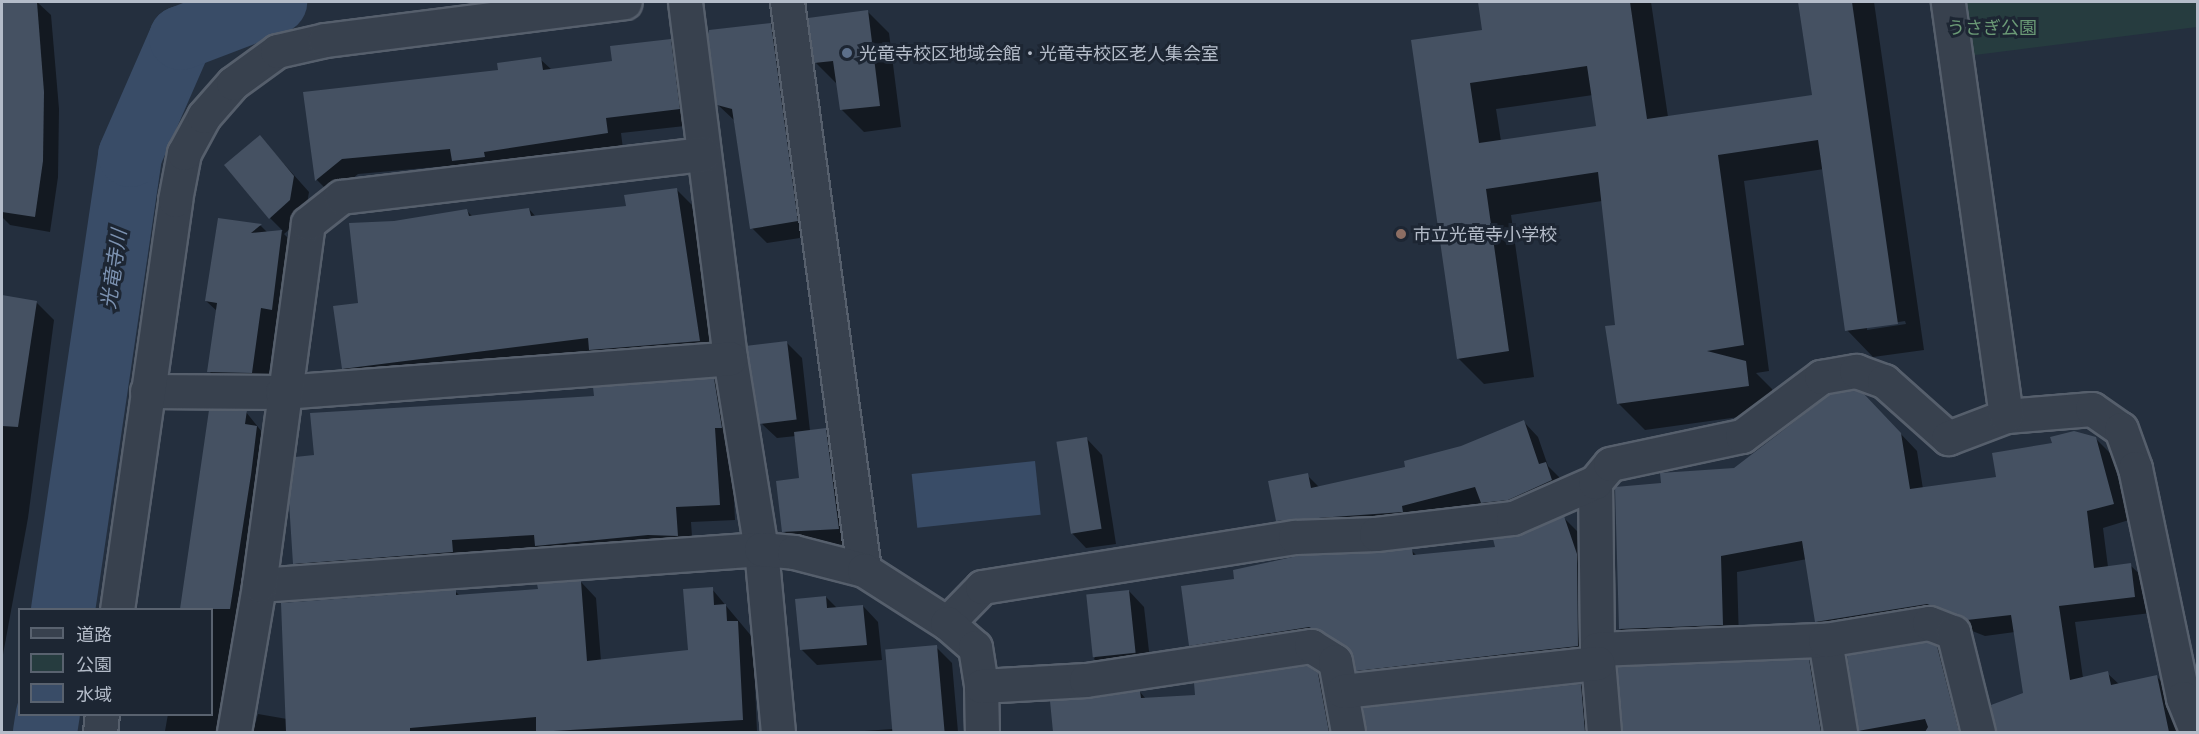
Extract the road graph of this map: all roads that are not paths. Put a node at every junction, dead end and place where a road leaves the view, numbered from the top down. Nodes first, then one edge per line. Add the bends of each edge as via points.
1 (625, 2) edge
2 (685, 2) edge
3 (787, 2) edge
4 (1948, 2) edge
5 (704, 154) junction
6 (730, 358) junction
7 (147, 391) junction
8 (282, 392) junction
9 (2006, 416) junction
10 (1595, 482) junction
11 (761, 549) junction
12 (864, 570) junction
13 (259, 585) junction
14 (117, 608) edge
15 (947, 622) junction
16 (1825, 640) junction
17 (1597, 656) junction
18 (981, 686) junction
19 (1343, 691) junction
20 (102, 716) edge
21 (100, 732) edge
22 (234, 732) edge
23 (778, 732) edge
24 (982, 732) edge
25 (1348, 732) edge
26 (1604, 732) edge
27 (1840, 732) edge
28 (1978, 732) edge
29 (2197, 732) edge

1 - 7 street via 326,40 277,51 233,83 204,117 184,153
2 - 5 street
3 - 12 street
4 - 9 street
5 - 6 street
5 - 8 street via 341,197 308,223
6 - 8 street
6 - 11 street
7 - 8 street
7 - 14 street
8 - 13 street
9 - 10 street via 1948,438 1884,381 1856,371 1821,376 1742,436 1610,464
9 - 29 street via 2092,409 2121,429 2135,468 2183,698
10 - 15 street via 1513,518 1376,534 1295,537 982,587
10 - 17 street
11 - 12 street via 794,552
11 - 13 street
11 - 23 street
12 - 15 street
13 - 22 street
15 - 18 street via 975,647
16 - 17 street
16 - 27 street
16 - 28 street via 1929,623 1953,632
17 - 19 street
17 - 26 street
18 - 19 street via 1086,680 1311,646 1335,661
18 - 24 street
19 - 25 street
20 - 21 street

